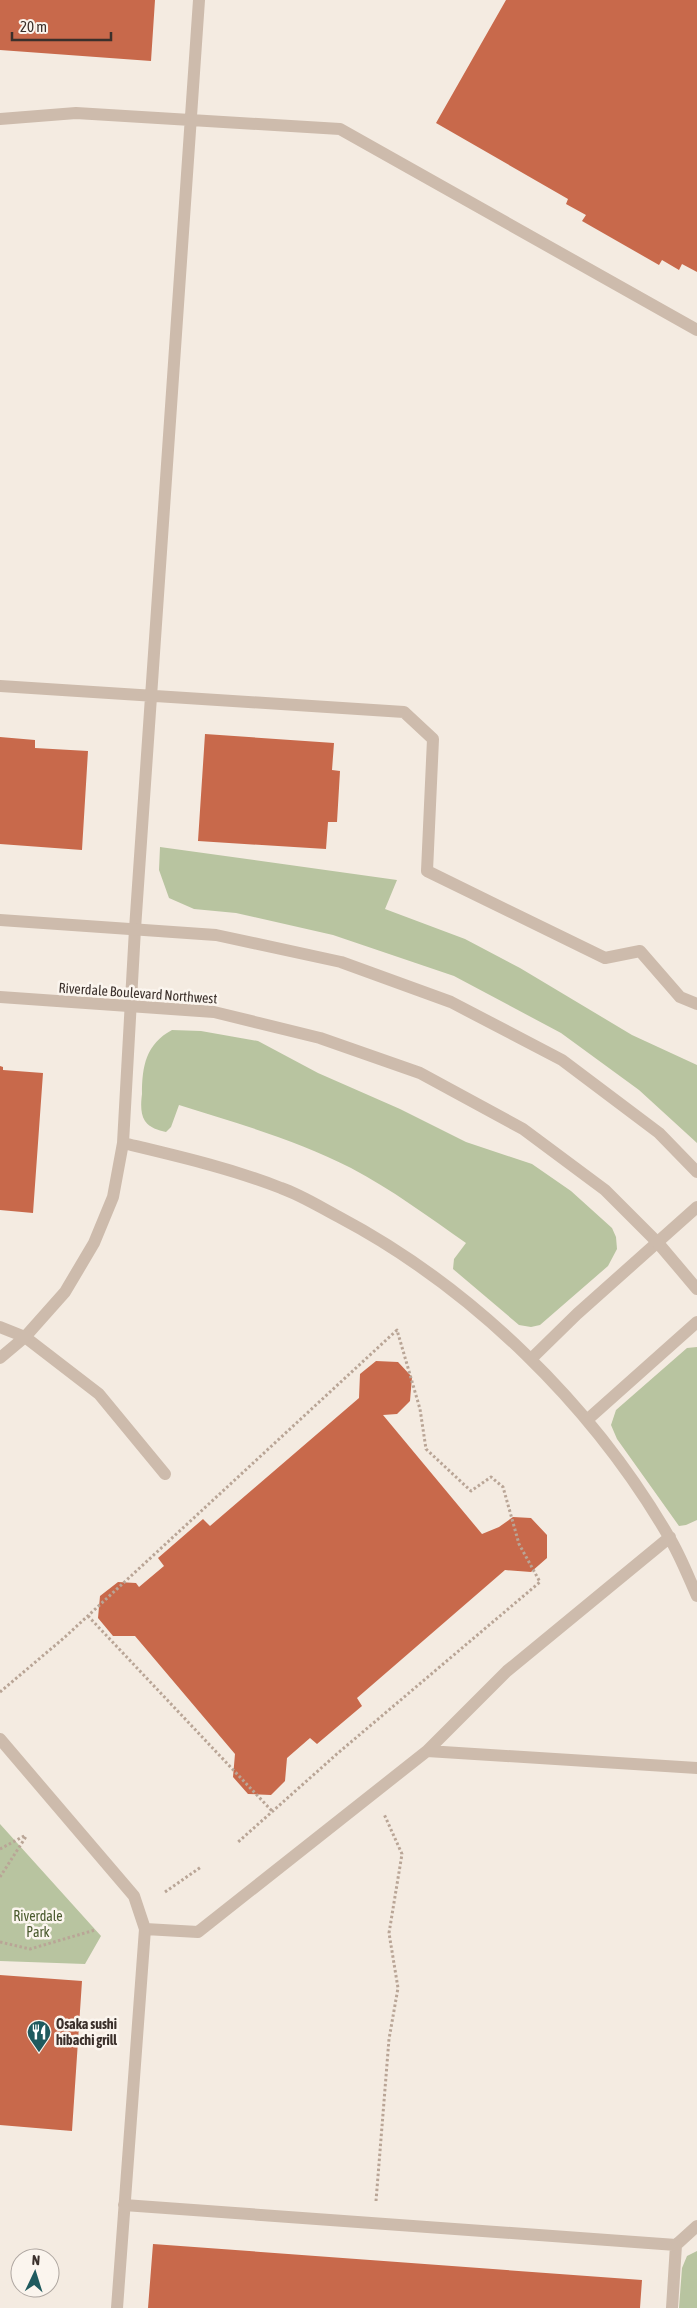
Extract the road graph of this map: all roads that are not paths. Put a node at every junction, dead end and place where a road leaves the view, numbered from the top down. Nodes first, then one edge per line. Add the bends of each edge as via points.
1 (199, 0) edge
2 (0, 119) edge
3 (191, 119) junction
4 (697, 330) edge
5 (0, 686) edge
6 (152, 695) junction
7 (0, 920) edge
8 (135, 930) junction
9 (0, 997) edge
10 (697, 1004) edge
11 (131, 1006) junction
12 (123, 1143) junction
13 (697, 1172) edge
14 (697, 1207) edge
15 (658, 1243) junction
16 (697, 1289) edge
17 (697, 1322) edge
18 (0, 1327) edge
19 (25, 1337) junction
20 (0, 1358) edge
21 (531, 1360) junction
22 (587, 1420) junction
23 (165, 1474) dead end
24 (670, 1538) junction
25 (697, 1596) edge
26 (0, 1739) edge
27 (427, 1751) junction
28 (697, 1768) edge
29 (145, 1929) junction
30 (124, 2205) junction
31 (697, 2226) edge
32 (676, 2245) junction
33 (117, 2308) edge
34 (672, 2308) edge

1 - 3 street
2 - 3 street via 76,113
3 - 4 street via 340,129
3 - 6 street
5 - 6 street
6 - 8 street
6 - 10 street via 404,712 433,739 427,871 605,958 640,951 680,997
7 - 8 street
8 - 11 street
8 - 13 street via 216,935 341,962 452,1002 562,1060 658,1133
9 - 11 street, Riverdale Boulevard Northwest
11 - 12 street
11 - 15 street, Riverdale Boulevard Northwest via 214,1012 320,1038 420,1073 523,1129 605,1190
12 - 19 street via 114,1197 94,1243 65,1292
12 - 21 street via 212,1164 283,1188 382,1240 442,1283
14 - 15 street
15 - 16 street, Riverdale Boulevard Northwest
15 - 21 street via 577,1314
17 - 22 street
18 - 19 street
19 - 20 street
19 - 23 street via 99,1394
21 - 22 street
22 - 24 street via 614,1454
24 - 25 street
24 - 27 street via 507,1671
26 - 29 street via 134,1896
27 - 28 street
27 - 29 street via 198,1932
29 - 30 street
30 - 32 street
30 - 33 street
31 - 32 street
32 - 34 street

